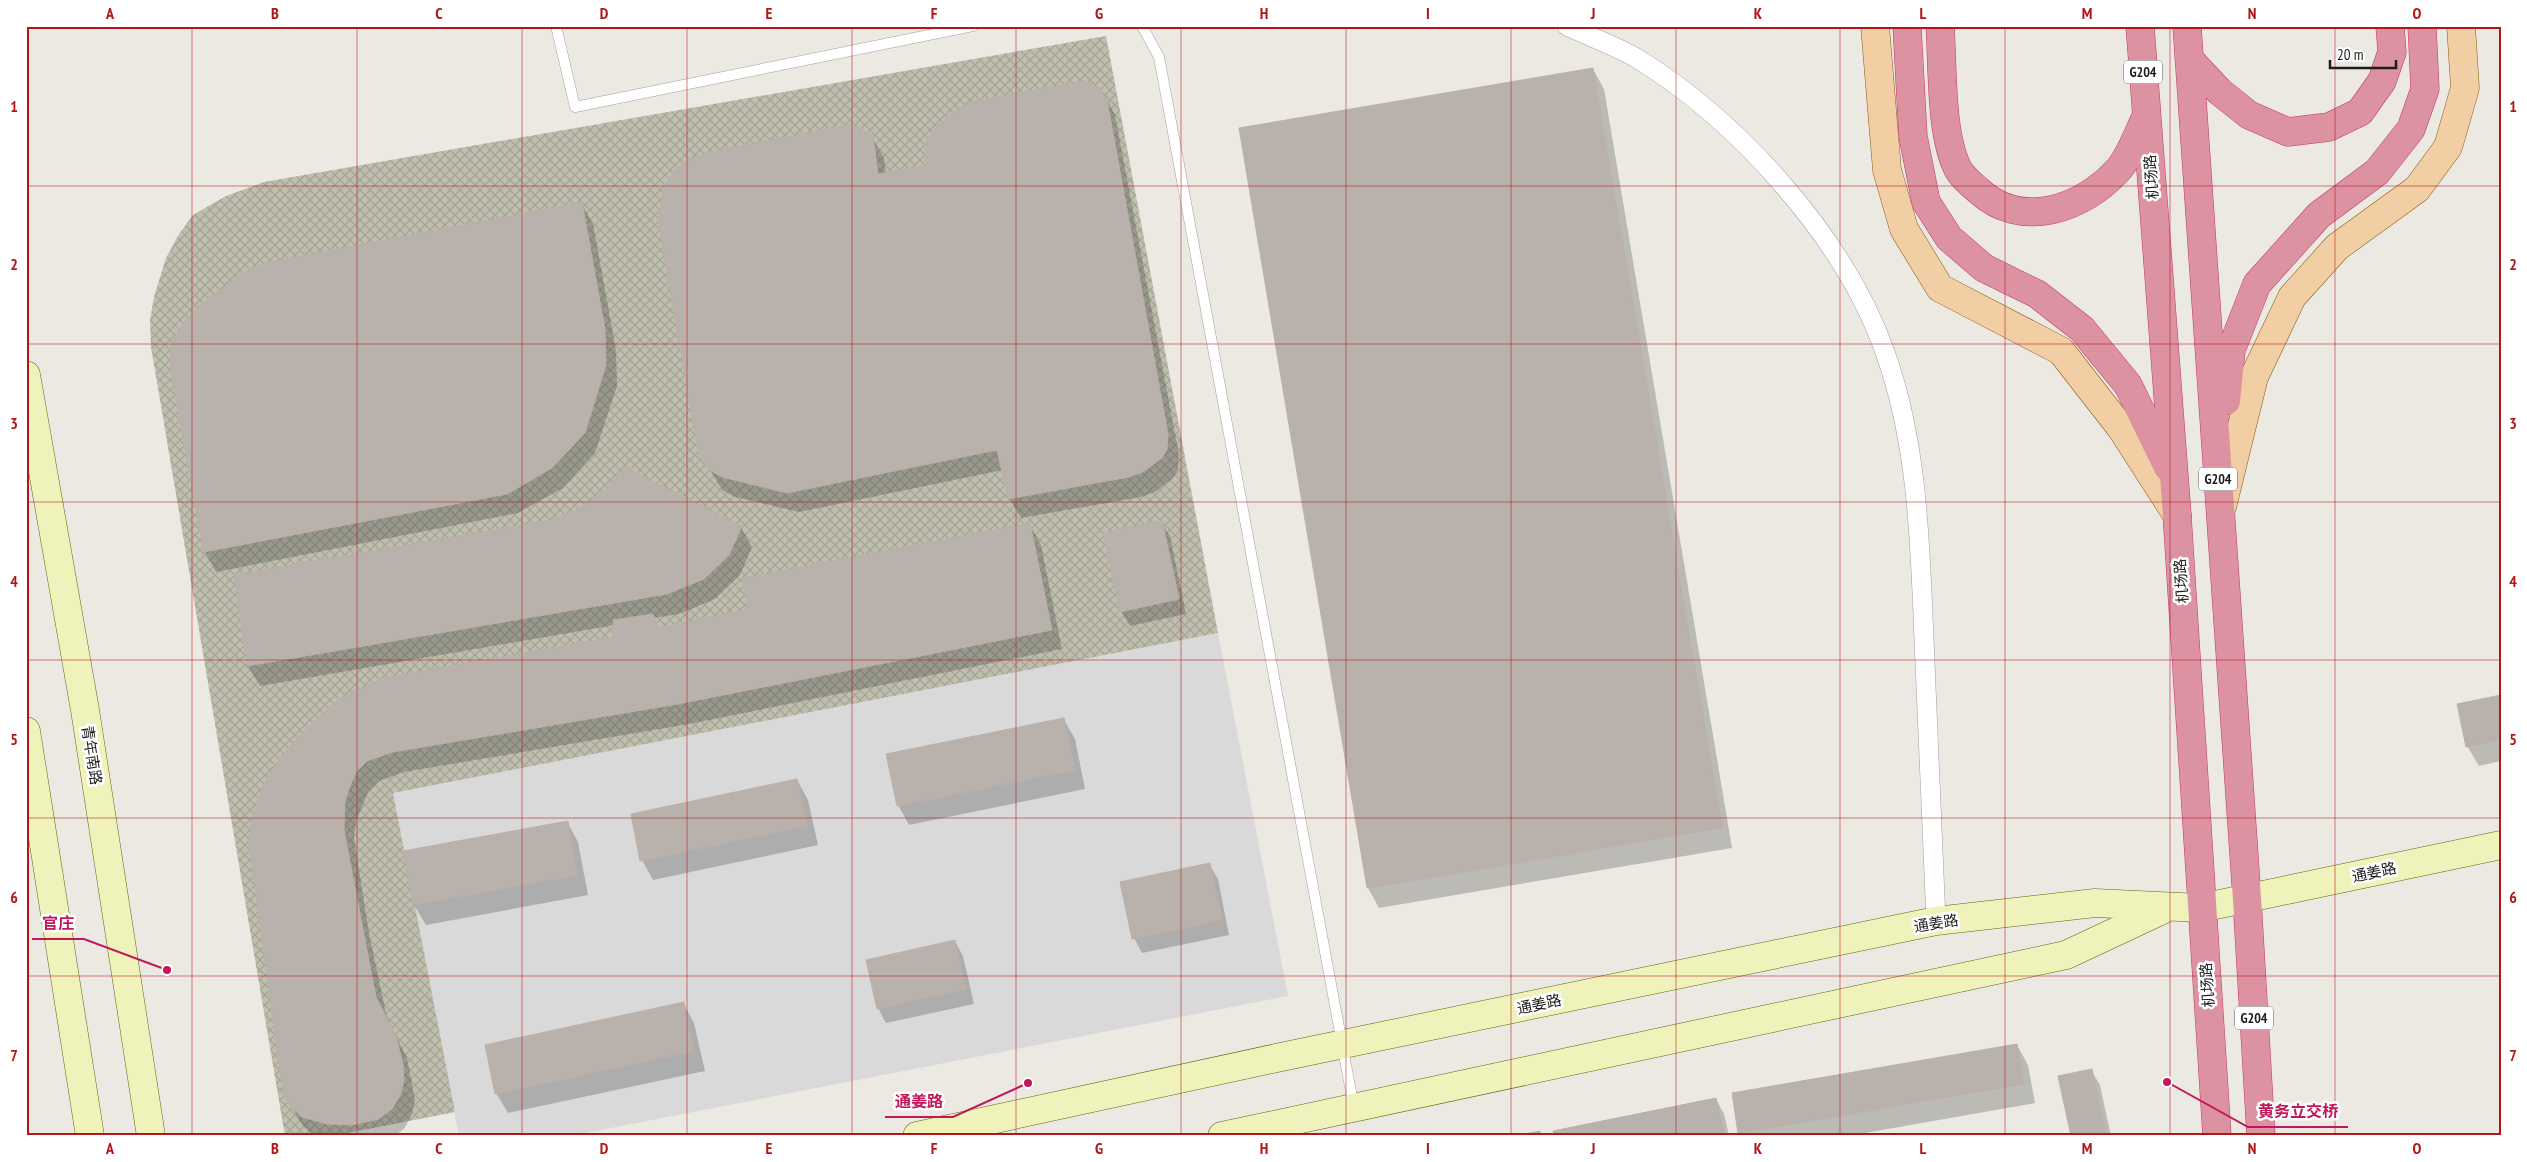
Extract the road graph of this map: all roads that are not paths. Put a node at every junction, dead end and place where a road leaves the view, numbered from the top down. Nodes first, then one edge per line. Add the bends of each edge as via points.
1 (556, 26) edge
2 (973, 26) edge
3 (1142, 26) edge
4 (1567, 26) edge
5 (1875, 26) edge
6 (1906, 26) edge
7 (1940, 26) edge
8 (2140, 26) edge
9 (2187, 26) edge
10 (2390, 26) edge
11 (2422, 26) edge
12 (2461, 26) edge
13 (2189, 60) junction
14 (2146, 117) junction
15 (26, 375) edge
16 (2218, 474) junction
17 (2174, 480) junction
18 (2221, 514) junction
19 (2177, 516) junction
20 (26, 731) edge
21 (2501, 845) edge
22 (2247, 899) junction
23 (2166, 908) junction
24 (2201, 908) junction
25 (1936, 921) junction
26 (1342, 1045) junction
27 (1355, 1109) junction
28 (90, 1136) edge
29 (151, 1136) edge
30 (917, 1136) edge
31 (1222, 1136) edge
32 (2217, 1136) edge
33 (2261, 1136) edge

1 - 2 lane via 575,107
3 - 26 lane via 1159,57
4 - 25 street via 1637,58 1701,105 1769,168 1809,216 1853,279 1886,353 1905,418 1914,480
5 - 19 main road via 1887,170 1909,238 1940,288 2061,351 2121,428
6 - 17 highway via 1914,136 1926,202 1949,238 1984,268 2037,294 2082,329 2128,385
7 - 14 highway via 1951,152 1958,171 1988,199 2035,213 2061,209 2092,193 2119,170
8 - 14 highway, 机场路 / G204
9 - 13 highway, G204
10 - 13 highway via 2392,52 2382,82 2360,112 2329,127 2288,132 2249,115 2220,92
11 - 16 highway via 2425,89 2411,129 2377,172 2319,215 2257,284 2231,350
12 - 18 main road via 2465,88 2448,147 2417,189 2337,247 2292,297 2254,377
13 - 16 highway, G204
14 - 17 highway, 机场路 / G204
15 - 29 street, 青年南路 via 85,710
16 - 18 highway, G204
17 - 19 highway, 机场路 / G204
18 - 22 highway, G204
19 - 24 highway, 机场路 / G204
20 - 28 street
21 - 22 street, 通姜路
22 - 24 street, 通姜路
22 - 33 highway, G204
23 - 24 street, 通姜路
23 - 25 street, 通姜路 via 2095,904
23 - 27 street, 通姜路 via 2066,954
24 - 32 highway, 机场路 / G204
25 - 26 street, 通姜路
26 - 27 lane
26 - 30 street, 通姜路
27 - 31 street, 通姜路

